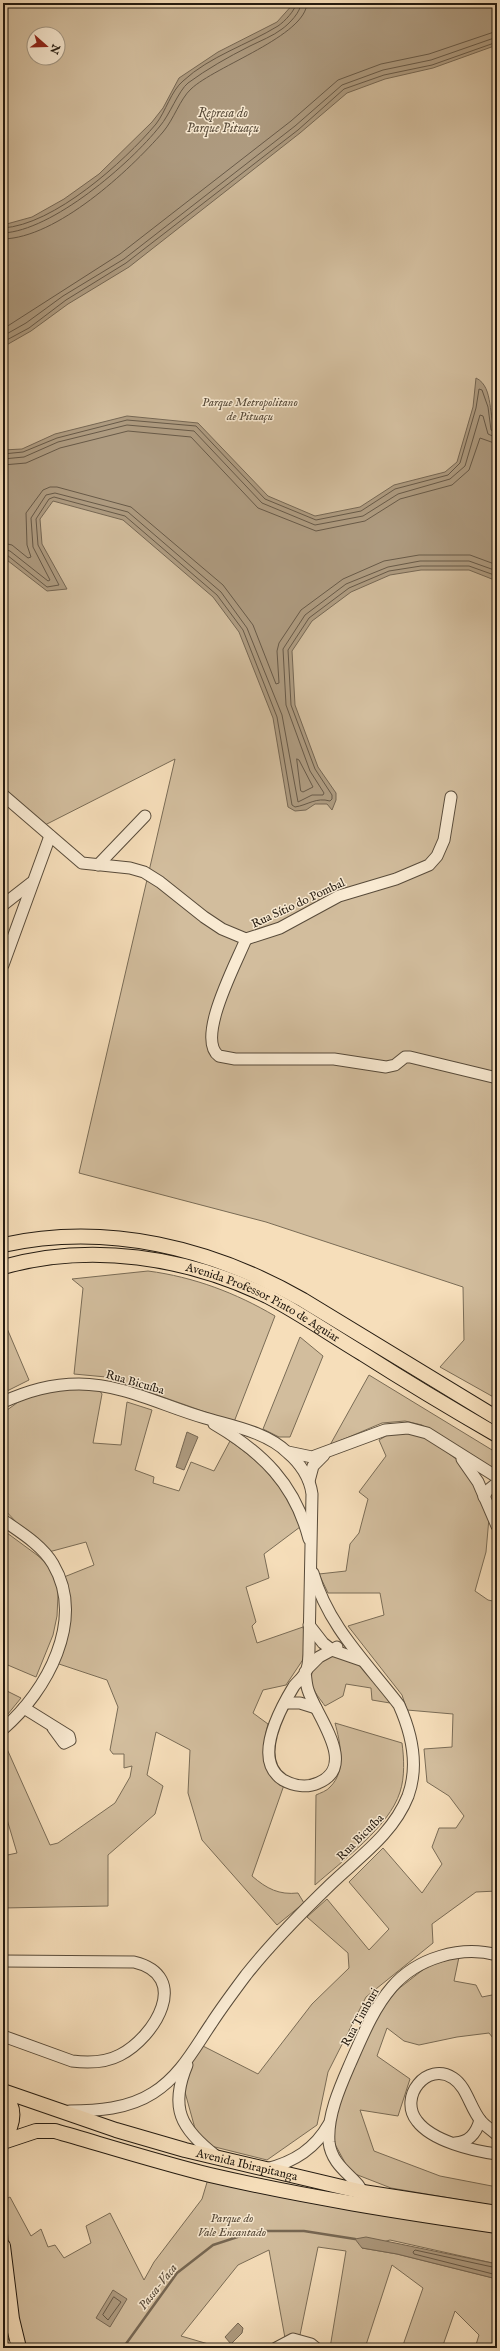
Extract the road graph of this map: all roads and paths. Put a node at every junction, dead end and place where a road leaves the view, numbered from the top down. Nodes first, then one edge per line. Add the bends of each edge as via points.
1 (3, 795) edge
2 (451, 797) dead end
3 (145, 816) dead end
4 (50, 836) junction
5 (98, 865) junction
6 (33, 881) junction
7 (3, 905) edge
8 (246, 939) junction
9 (3, 965) edge
10 (497, 1078) edge
11 (3, 1245) edge
12 (3, 1267) edge
13 (5, 1402) edge
14 (205, 1418) junction
15 (497, 1418) edge
16 (497, 1435) edge
17 (269, 1440) junction
18 (288, 1452) junction
19 (258, 1455) junction
20 (324, 1455) junction
21 (459, 1455) junction
22 (497, 1477) edge
23 (309, 1481) junction
24 (497, 1483) edge
25 (312, 1494) junction
26 (484, 1498) junction
27 (297, 1503) junction
28 (3, 1520) edge
29 (497, 1526) edge
30 (311, 1548) junction
31 (311, 1564) junction
32 (328, 1611) junction
33 (309, 1620) junction
34 (344, 1639) junction
35 (332, 1650) junction
36 (362, 1660) junction
37 (306, 1670) junction
38 (285, 1703) junction
39 (24, 1708) junction
40 (316, 1708) junction
41 (53, 1728) dead end
42 (3, 1729) edge
43 (497, 1955) edge
44 (3, 1961) edge
45 (3, 2036) edge
46 (190, 2057) junction
47 (3, 2091) edge
48 (3, 2095) edge
49 (61, 2110) junction
50 (480, 2120) junction
51 (330, 2123) junction
52 (497, 2135) edge
53 (3, 2142) edge
54 (454, 2144) junction
55 (497, 2154) edge
56 (216, 2156) junction
57 (265, 2169) junction
58 (363, 2192) junction
59 (361, 2206) junction
60 (497, 2213) edge
61 (497, 2226) edge
62 (3, 2246) edge
63 (3, 2344) edge
64 (4, 2348) edge
65 (19, 2348) edge
66 (276, 2348) edge
67 (316, 2348) edge

1 - 4 street, Rua Sítio do Pombal
2 - 8 street, Rua Sítio do Pombal via 444,840 437,856 429,865 396,879 339,896 280,928
3 - 5 street
4 - 5 street, Rua Sítio do Pombal via 82,863
4 - 6 street
5 - 8 street, Rua Sítio do Pombal via 144,872 222,929
6 - 7 street
6 - 9 street
8 - 10 street via 211,1029 211,1047 219,1056 235,1059 334,1059 386,1067 410,1057
11 - 15 main road, Avenida Professor Pinto de Aguiar via 46,1237 104,1236 166,1245 220,1261 276,1284
12 - 16 main road, Avenida Professor Pinto de Aguiar via 49,1258 102,1255 162,1261 215,1274 292,1310
13 - 14 street, Rua Bicuíba via 48,1386 95,1384 131,1393
14 - 17 street, Rua Bicuíba via 227,1423
14 - 19 street, Rua Bicuíba
17 - 18 street, Rua Bicuíba
17 - 19 street via 261,1446
18 - 20 street via 308,1457
18 - 23 street, Rua Bicuíba
19 - 27 street, Rua Bicuíba via 286,1484
20 - 21 street via 385,1430 408,1428 426,1433
20 - 23 street via 313,1466
21 - 22 street
21 - 26 street via 470,1468
23 - 25 street, Rua Bicuíba
24 - 26 street via 487,1491
25 - 27 street via 306,1501
25 - 30 street, Rua Bicuíba
26 - 29 street
27 - 30 street, Rua Bicuíba
28 - 39 street via 45,1553 58,1575 66,1600 61,1644 47,1674
30 - 31 street, Rua Bicuíba
31 - 32 street, Rua Bicuíba
31 - 33 street, Rua Bicuíba
32 - 33 street via 315,1611
32 - 34 street, Rua Bicuíba
33 - 35 street via 323,1643
33 - 37 street, Rua Bicuíba
34 - 35 street via 340,1646
34 - 36 street, Rua Bicuíba
35 - 36 street
35 - 37 street via 319,1657
36 - 46 street, Rua Bicuíba via 399,1706 406,1721 413,1759 408,1795 392,1826 302,1912 261,1957 228,1999
37 - 38 street
37 - 40 street, Rua Bicuíba via 308,1691
38 - 40 street via 300,1703
38 - 40 street via 268,1751 275,1773 300,1786 323,1781 334,1769 336,1760 332,1741
39 - 41 street
39 - 42 street
43 - 51 street, Rua Timburi via 471,1951 440,1956 417,1967 393,1985 375,2012 345,2075
44 - 45 street via 134,1962 153,1969 159,1975 164,1983 165,1993 159,2015 140,2040 120,2055 108,2060 72,2061
46 - 49 street, Rua Bicuíba via 168,2081 138,2101 102,2110
46 - 56 street, Rua Bicuíba via 179,2088 180,2112 191,2134
47 - 49 main road, Avenida Ibirapitanga
48 - 53 main road via 10,2104 13,2114
49 - 56 main road, Avenida Ibirapitanga via 154,2141
50 - 52 street
50 - 54 street via 476,2132 470,2138
50 - 54 street via 454,2078 438,2073 418,2083 412,2091 410,2101 416,2120 434,2135
51 - 57 street, Rua Timburi via 319,2140 302,2155
51 - 58 street, Rua Timburi via 329,2144 332,2153 344,2172
53 - 59 main road, Avenida Ibirapitanga via 36,2131 56,2131 209,2174
54 - 55 street
56 - 57 main road, Avenida Ibirapitanga
57 - 58 main road, Avenida Ibirapitanga
58 - 59 street
58 - 60 main road, Avenida Ibirapitanga
59 - 61 main road, Avenida Ibirapitanga
62 - 65 main road via 10,2308
63 - 64 main road
66 - 67 street via 293,2340

